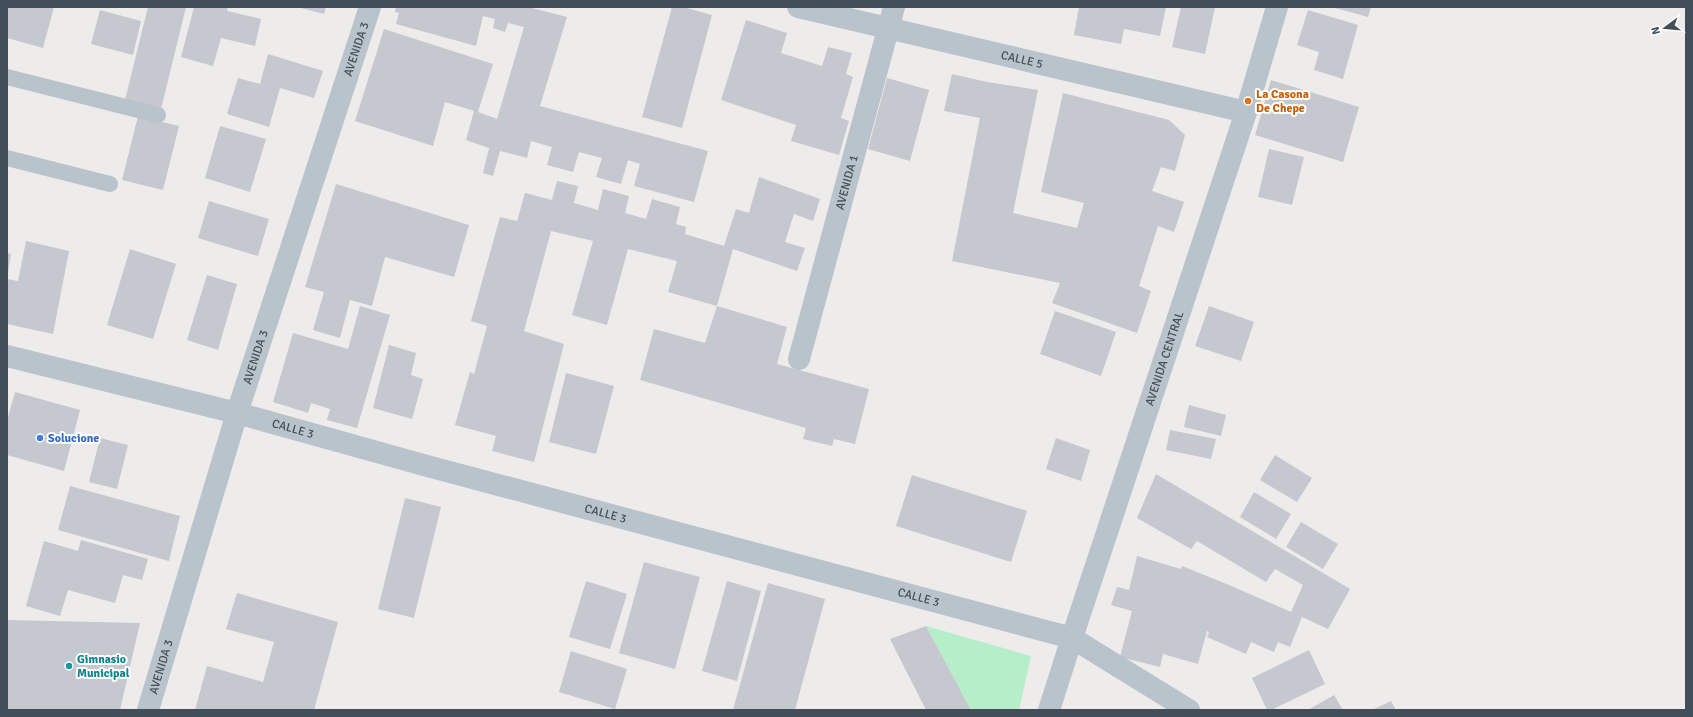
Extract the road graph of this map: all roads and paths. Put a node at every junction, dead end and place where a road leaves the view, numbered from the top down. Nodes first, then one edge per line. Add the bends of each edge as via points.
1 (370, 7) edge
2 (798, 7) edge
3 (894, 7) edge
4 (1277, 7) edge
5 (888, 28) junction
6 (7, 77) edge
7 (1246, 112) junction
8 (158, 115) dead end
9 (7, 158) edge
10 (110, 184) dead end
11 (8, 359) edge
12 (799, 359) dead end
13 (238, 413) junction
14 (1072, 638) junction
15 (148, 710) edge
16 (1049, 710) edge
17 (1188, 710) edge

1 - 13 street, AVENIDA 3
2 - 5 street, CALLE 5
3 - 5 street, AVENIDA 1
4 - 7 street, AVENIDA CENTRAL
5 - 7 street, CALLE 5
5 - 12 street, AVENIDA 1
6 - 8 lane
7 - 14 street, AVENIDA CENTRAL
9 - 10 lane
11 - 13 street, CALLE 3
13 - 14 street, CALLE 3
13 - 15 street, AVENIDA 3
14 - 16 street, AVENIDA CENTRAL
14 - 17 street, CALLE 3

